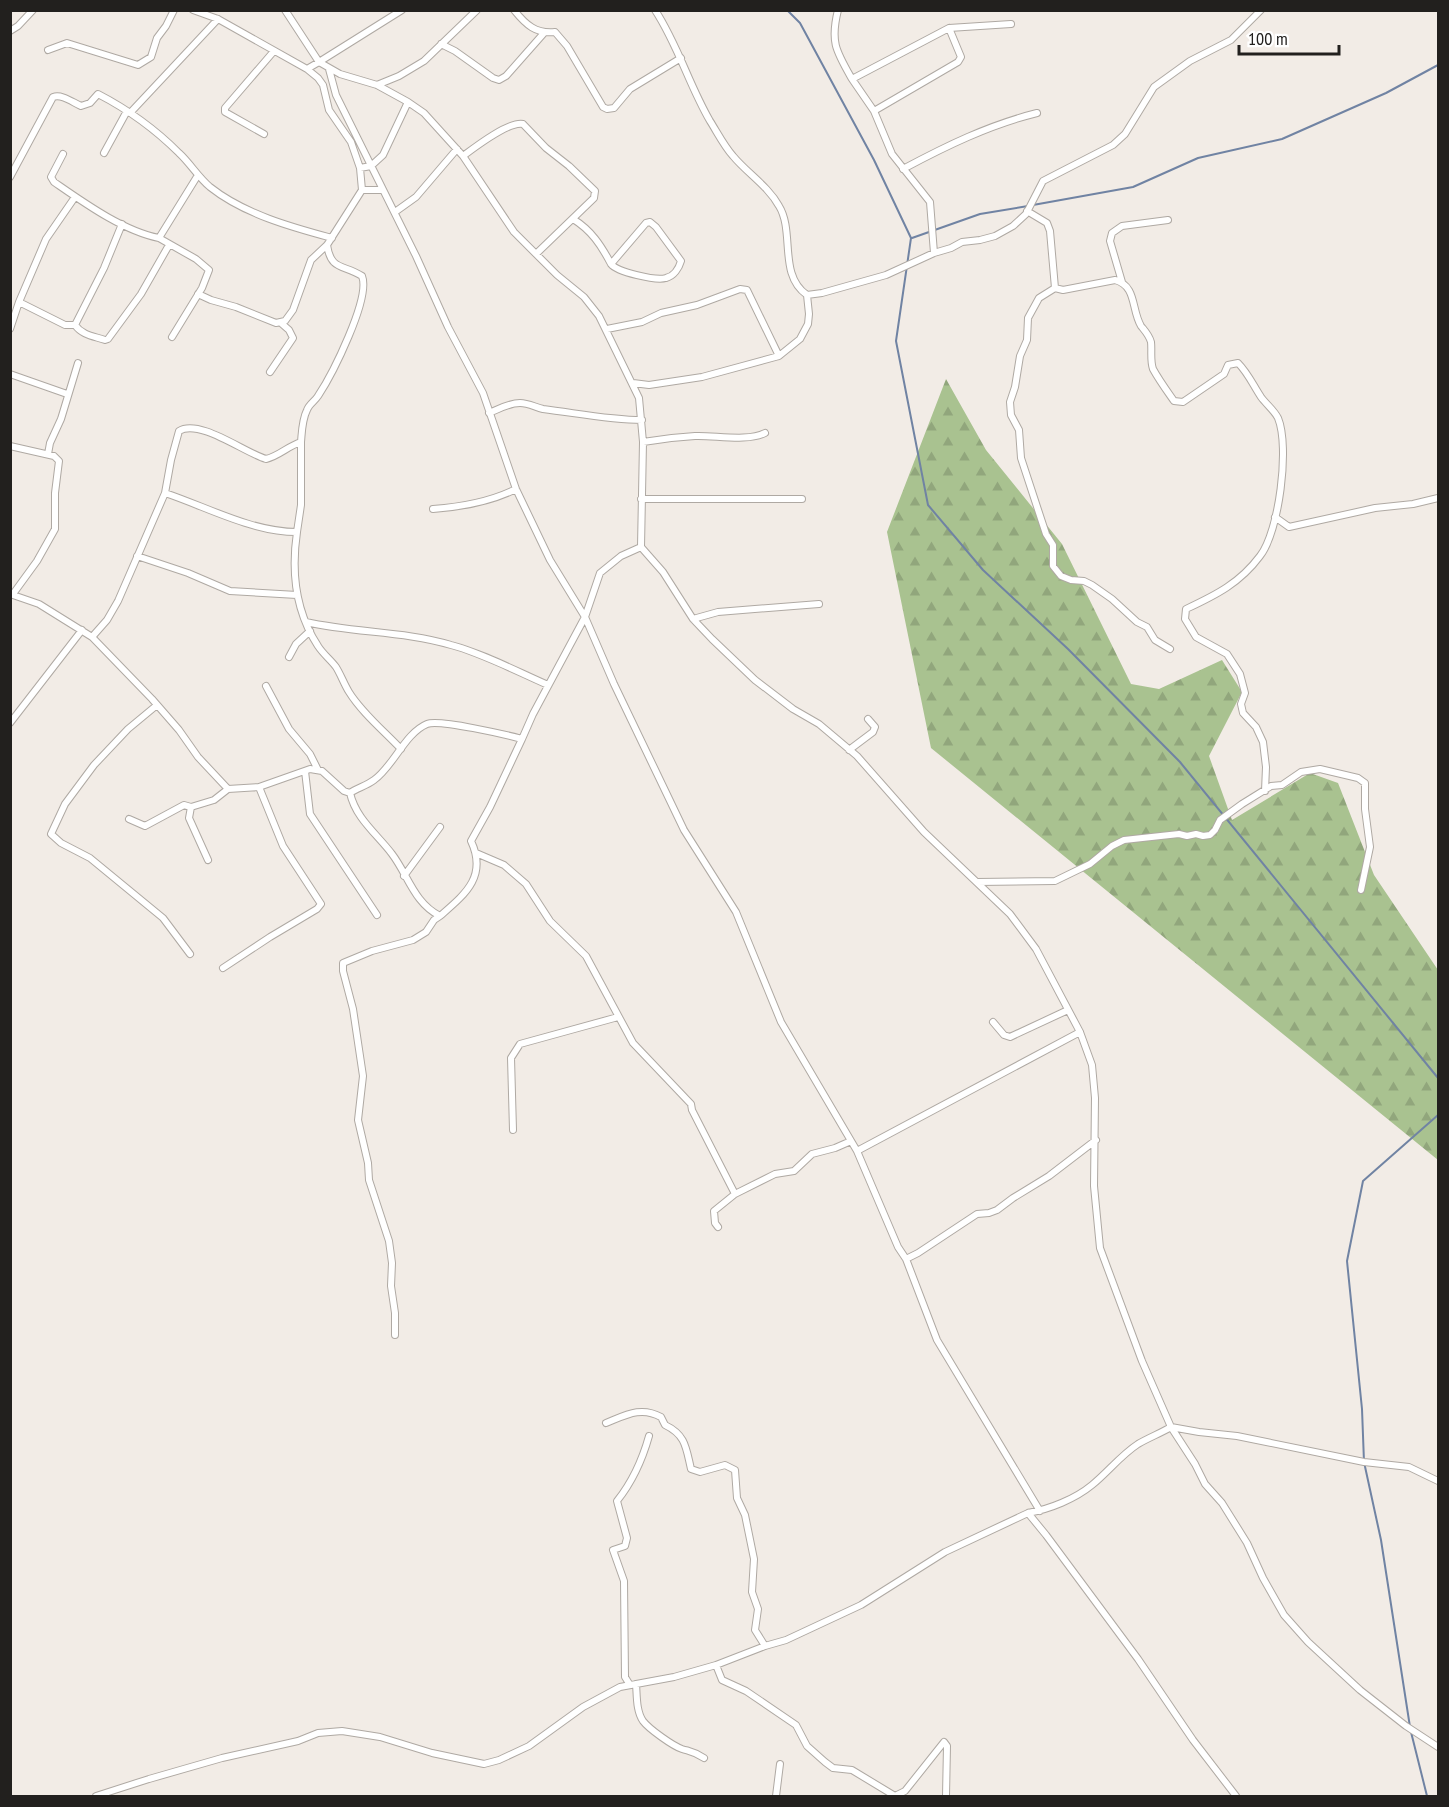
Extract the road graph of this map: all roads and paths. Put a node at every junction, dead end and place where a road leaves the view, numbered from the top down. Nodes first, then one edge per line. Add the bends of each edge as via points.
1 (33, 10) edge
2 (174, 10) edge
3 (193, 10) edge
4 (402, 10) edge
5 (477, 10) edge
6 (514, 10) edge
7 (655, 10) edge
8 (838, 10) edge
9 (1261, 10) edge
10 (288, 11) edge
11 (218, 19) junction
12 (1011, 24) dead end
13 (949, 28) junction
14 (10, 31) edge
15 (544, 33) junction
16 (441, 44) junction
17 (48, 50) dead end
18 (274, 51) junction
19 (681, 58) junction
20 (319, 62) junction
21 (307, 69) junction
22 (329, 69) junction
23 (852, 79) junction
24 (377, 85) junction
25 (408, 102) junction
26 (874, 111) junction
27 (129, 112) junction
28 (1037, 113) dead end
29 (264, 134) dead end
30 (457, 149) junction
31 (104, 153) dead end
32 (63, 154) dead end
33 (462, 156) junction
34 (371, 166) junction
35 (360, 168) junction
36 (903, 170) junction
37 (198, 175) junction
38 (10, 177) edge
39 (362, 190) junction
40 (383, 190) junction
41 (75, 197) junction
42 (1027, 211) junction
43 (394, 212) junction
44 (573, 219) junction
45 (1168, 220) dead end
46 (122, 224) junction
47 (332, 237) junction
48 (159, 238) junction
49 (169, 245) junction
50 (327, 245) junction
51 (934, 253) junction
52 (536, 254) junction
53 (611, 264) junction
54 (1122, 282) junction
55 (1054, 288) junction
56 (198, 294) junction
57 (807, 295) junction
58 (19, 302) junction
59 (281, 323) junction
60 (75, 325) junction
61 (10, 328) edge
62 (607, 329) junction
63 (172, 337) dead end
64 (778, 356) junction
65 (78, 363) dead end
66 (270, 372) dead end
67 (10, 374) edge
68 (633, 383) junction
69 (68, 394) junction
70 (489, 412) junction
71 (642, 420) junction
72 (765, 433) dead end
73 (301, 442) junction
74 (643, 442) junction
75 (10, 446) edge
76 (48, 454) junction
77 (516, 489) junction
78 (165, 492) junction
79 (1438, 498) edge
80 (641, 499) junction
81 (802, 499) dead end
82 (433, 509) dead end
83 (1275, 517) junction
84 (297, 532) junction
85 (641, 547) junction
86 (137, 556) junction
87 (12, 594) edge
88 (297, 595) junction
89 (819, 604) dead end
90 (585, 617) junction
91 (693, 619) junction
92 (306, 621) junction
93 (82, 630) junction
94 (310, 631) junction
95 (92, 637) junction
96 (1170, 649) dead end
97 (289, 657) dead end
98 (548, 685) junction
99 (266, 686) dead end
100 (157, 705) junction
101 (868, 719) dead end
102 (10, 723) edge
103 (522, 739) junction
104 (401, 749) junction
105 (849, 750) junction
106 (318, 770) junction
107 (305, 771) junction
108 (260, 787) junction
109 (228, 789) junction
110 (1265, 791) junction
111 (350, 794) junction
112 (191, 807) junction
113 (129, 819) dead end
114 (440, 827) dead end
115 (476, 853) junction
116 (208, 860) dead end
117 (404, 876) junction
118 (978, 882) junction
119 (1362, 890) dead end
120 (377, 915) dead end
121 (440, 916) junction
122 (190, 954) dead end
123 (223, 968) dead end
124 (1068, 1010) junction
125 (618, 1017) junction
126 (993, 1022) dead end
127 (1080, 1032) junction
128 (513, 1130) dead end
129 (1096, 1140) junction
130 (851, 1141) junction
131 (857, 1151) junction
132 (735, 1194) junction
133 (718, 1227) dead end
134 (906, 1259) junction
135 (395, 1335) dead end
136 (606, 1423) dead end
137 (1171, 1427) junction
138 (649, 1436) dead end
139 (1438, 1481) edge
140 (1040, 1511) junction
141 (1028, 1513) junction
142 (765, 1646) junction
143 (716, 1665) junction
144 (633, 1684) junction
145 (1438, 1747) edge
146 (704, 1758) dead end
147 (780, 1764) dead end
148 (96, 1797) edge
149 (777, 1797) edge
150 (895, 1797) edge
151 (946, 1797) edge
152 (1236, 1797) edge

1 - 14 street
2 - 17 street via 151,57 142,64 67,43
3 - 11 street
4 - 20 street
5 - 16 street
6 - 15 street via 528,25
7 - 19 street
8 - 23 street via 833,38
9 - 42 street via 1231,40 1190,61 1154,87 1125,134 1113,145 1040,183
10 - 20 street
11 - 18 street
11 - 27 street
12 - 13 street
13 - 23 street
13 - 26 street via 961,57 958,62
15 - 16 street via 499,80
15 - 19 street via 555,32 560,37 607,109 614,108 630,89
16 - 24 street via 424,61
18 - 21 street
18 - 29 street via 225,108 225,112
19 - 57 street via 691,86 732,155 780,207 793,278
20 - 21 street
20 - 22 street
21 - 35 street via 323,85 330,110 351,142
22 - 24 street
22 - 34 street via 336,95
23 - 26 street
24 - 25 street
25 - 30 street via 424,113
25 - 34 street via 383,155
26 - 36 street via 891,154
27 - 31 street
27 - 37 street via 180,153
27 - 38 street via 98,94 81,106 57,95 53,97
28 - 36 street via 952,143
30 - 33 street
30 - 43 street via 416,197
32 - 41 street via 51,177
33 - 44 street via 494,135 523,124 595,191 594,198
33 - 52 street via 514,232
34 - 35 street
34 - 40 street
35 - 39 street
36 - 51 street via 930,202
37 - 47 street via 242,207
37 - 48 street
39 - 40 street
39 - 47 street
40 - 43 street
41 - 46 street
41 - 58 street via 46,239
42 - 51 street via 995,236 962,242
42 - 55 street via 1047,223 1050,231
43 - 70 street
44 - 52 street
44 - 53 street via 594,237
45 - 54 street via 1122,226 1112,233 1110,241
46 - 48 street
46 - 60 street
47 - 50 street
48 - 49 street
49 - 56 street via 208,267
49 - 60 street via 141,294 108,339 84,334
50 - 59 street via 311,260 293,310
50 - 73 street via 330,260 362,276 364,292 332,372 306,412
51 - 57 street via 886,275
52 - 62 street via 584,297
53 - 53 street via 650,222 681,261 671,276 663,279 617,270
54 - 55 street
54 - 83 street via 1129,288 1140,325 1151,343 1154,370 1174,401 1183,402 1224,374 1228,365 1238,363 1278,418 1283,462
55 - 96 street via 1039,298 1028,318 1027,340 1010,402 1011,416 1020,430 1021,458 1053,545 1053,566 1061,576 1084,581 1112,599
56 - 59 street
56 - 63 street
57 - 64 street via 808,324 800,339
58 - 60 street via 65,325
58 - 61 street
59 - 66 street via 293,338
62 - 64 street via 747,290
62 - 68 street
64 - 68 street via 702,376 649,385
65 - 69 street
67 - 69 street
68 - 71 street
69 - 76 street
70 - 71 street via 522,403 585,415
70 - 77 street
71 - 74 street
72 - 74 street via 752,438 674,437
73 - 78 street via 266,459 213,435 189,427 183,429 176,437
73 - 84 street
74 - 80 street
75 - 76 street
76 - 87 street via 59,461 55,530
77 - 82 street
77 - 90 street via 550,560
78 - 84 street via 233,519 278,532
78 - 86 street
79 - 83 street via 1375,507 1289,527
80 - 81 street
80 - 85 street
83 - 110 street via 1261,555 1228,588 1186,609 1185,620 1196,637 1227,654 1240,674 1245,693 1243,713 1263,742
84 - 88 street
85 - 90 street via 621,556 600,573
85 - 91 street via 663,572
86 - 88 street via 230,591
86 - 95 street via 118,601
87 - 93 street via 39,604
88 - 92 street
89 - 91 street via 728,610
90 - 98 street
90 - 130 street via 684,830 736,912 781,1022
91 - 105 street via 756,680
92 - 94 street
92 - 98 street via 452,645
93 - 95 street
93 - 102 street
94 - 97 street
94 - 104 street via 320,650 336,666 349,692
95 - 100 street
98 - 103 street
99 - 106 street via 289,729
100 - 109 street
100 - 122 street via 94,765 65,804 51,834 90,858 163,918
101 - 105 street via 875,727 873,732
103 - 104 street via 439,723 427,724
103 - 115 street via 471,842
104 - 111 street via 375,780
105 - 118 street via 924,832
106 - 107 street
106 - 111 street
107 - 108 street
107 - 120 street via 310,814
108 - 109 street
108 - 123 street via 283,846 321,904
109 - 112 street via 214,800
110 - 118 street via 1220,820 1210,835 1124,840 1090,864 1055,881
110 - 119 street via 1301,772 1320,769 1365,783 1370,847
111 - 117 street via 363,820 393,855
112 - 113 street via 184,806 145,826
112 - 116 street via 189,818
114 - 117 street
115 - 121 street via 475,877 465,894
115 - 125 street via 504,865 526,884 550,921 586,956
117 - 121 street via 411,889
118 - 124 street via 1010,914 1036,949
121 - 135 street via 413,940 344,963 343,971 363,1076 358,1120 369,1180 389,1241
124 - 126 street via 1010,1037
124 - 127 street
125 - 128 street via 520,1044 511,1058
125 - 132 street via 633,1043 691,1104
127 - 129 street via 1095,1081
127 - 131 street
129 - 134 street via 997,1210 977,1214
129 - 137 street via 1094,1186 1100,1248
130 - 131 street
130 - 132 street via 813,1154 794,1171 776,1174
131 - 134 street
132 - 133 street via 714,1211
134 - 140 street via 937,1340
136 - 142 street via 633,1412 650,1411 661,1416 665,1425 683,1439 691,1469 700,1472 725,1465 735,1470 737,1498 745,1515 754,1559 752,1592 758,1609 755,1630
137 - 139 street via 1409,1467
137 - 140 street via 1139,1444 1090,1486
137 - 145 street via 1205,1484 1222,1503 1284,1615 1360,1690
138 - 144 street via 643,1459 617,1502 627,1538 625,1546 613,1550 624,1581 625,1677
140 - 141 street
141 - 142 street via 945,1552 861,1605
141 - 152 street
142 - 143 street
143 - 144 street
143 - 150 street via 722,1680 746,1691 796,1725 807,1746 833,1768 852,1770
144 - 146 street via 643,1722 666,1740
144 - 148 street via 583,1707 529,1746 499,1761 484,1764 342,1731 318,1733
147 - 149 street
150 - 151 street via 906,1791 944,1742

